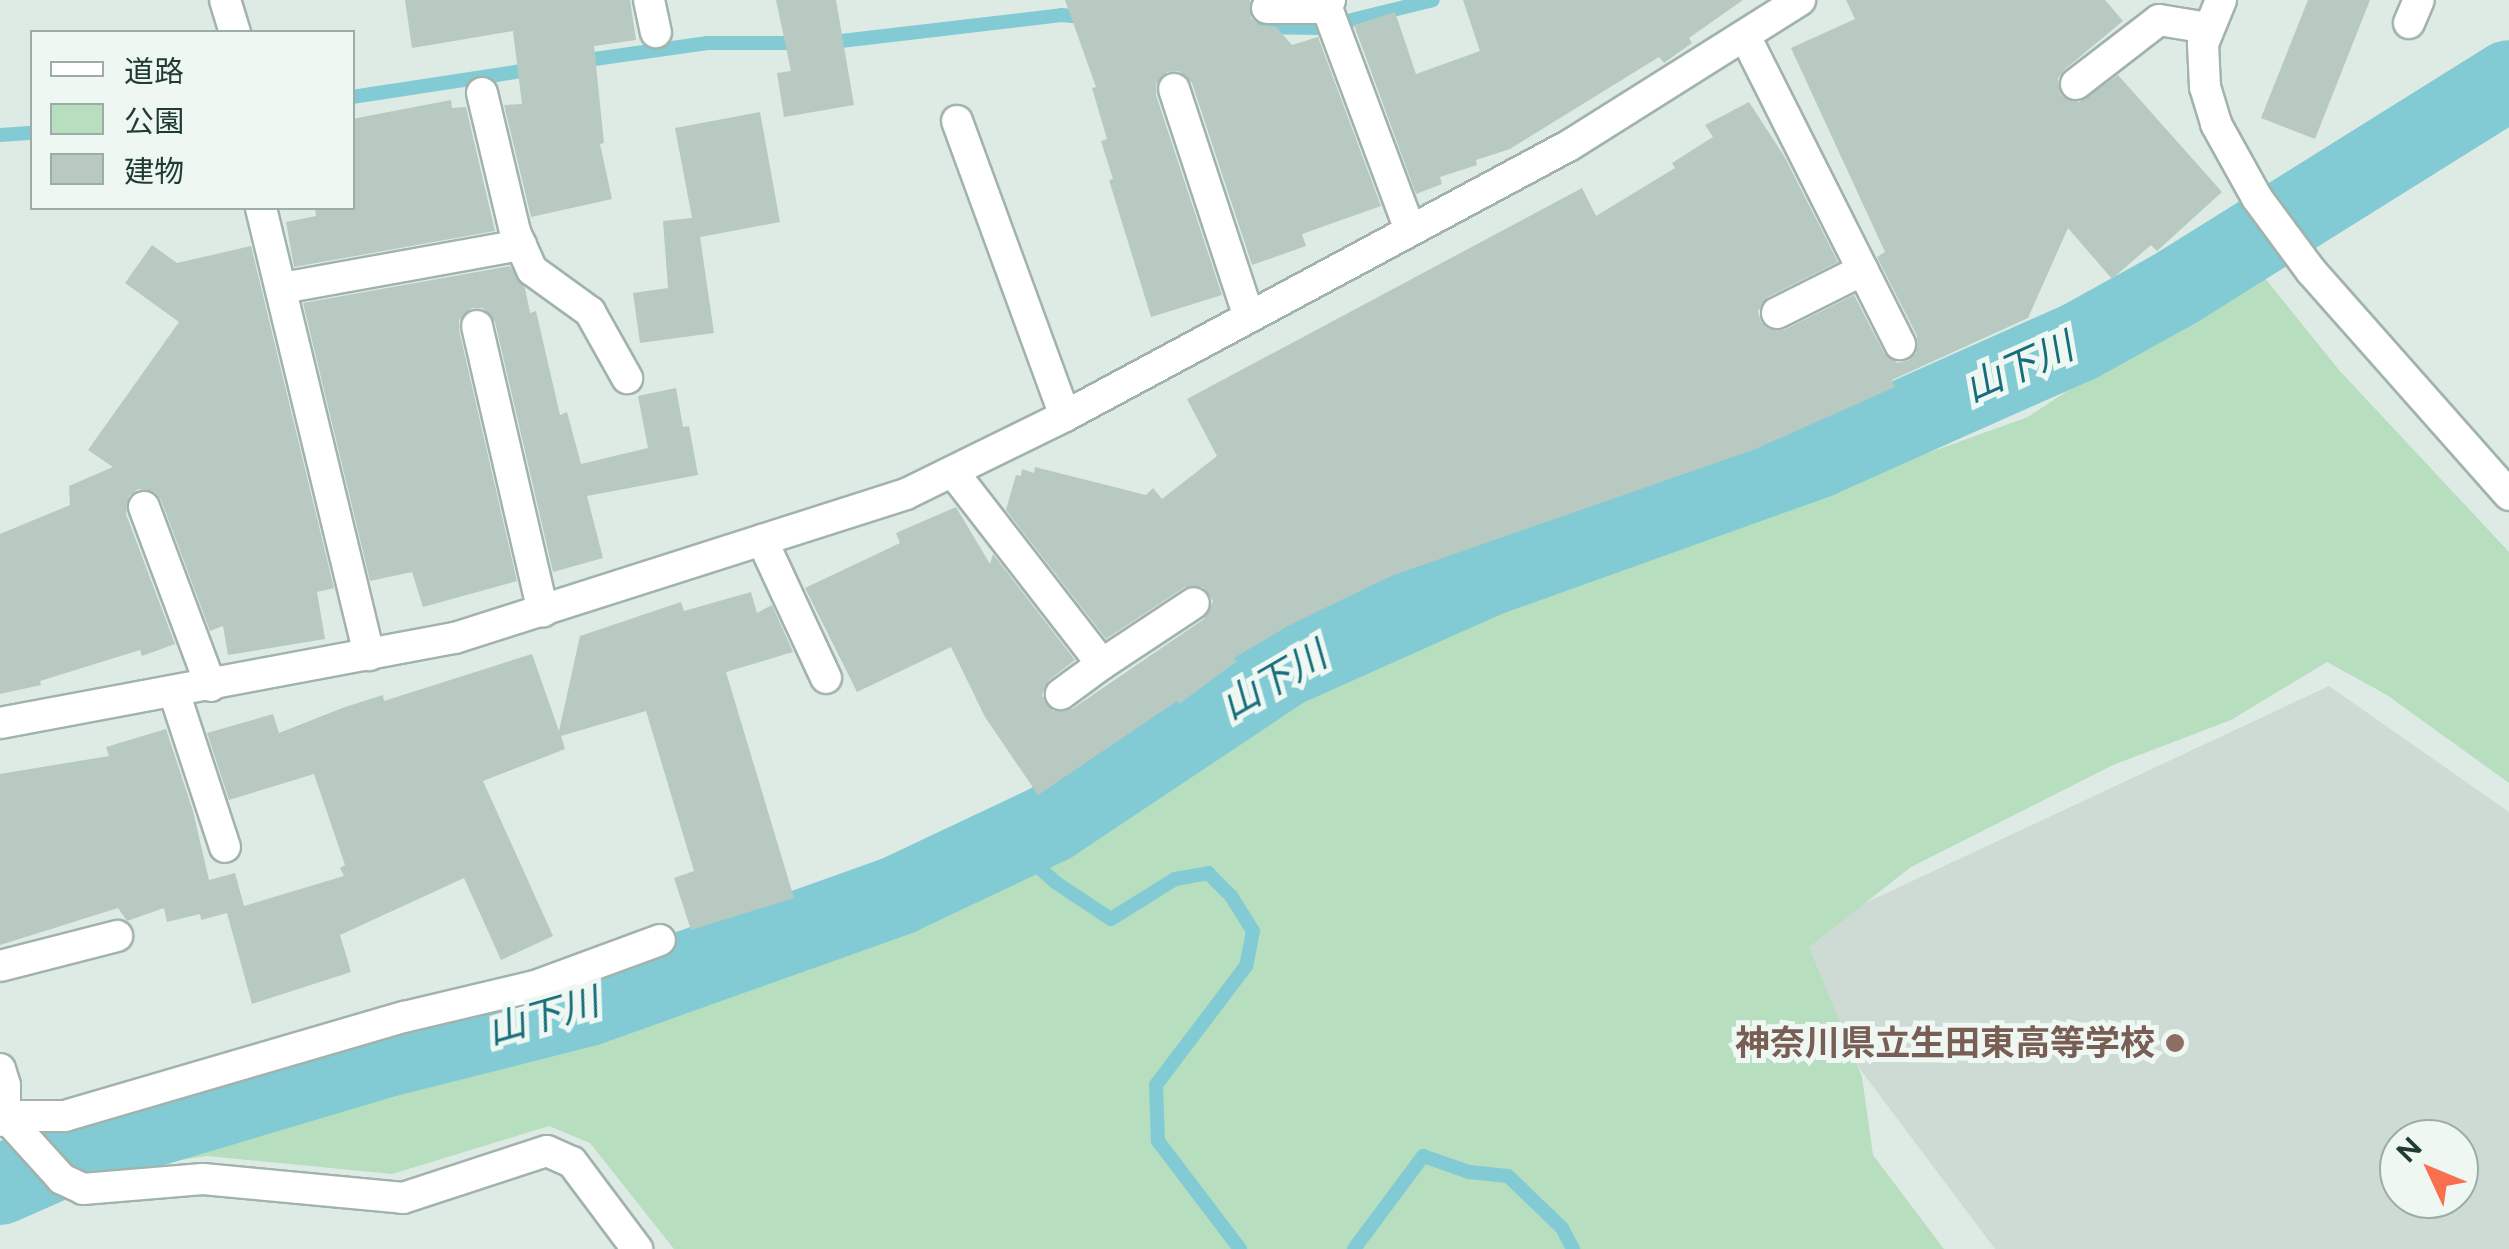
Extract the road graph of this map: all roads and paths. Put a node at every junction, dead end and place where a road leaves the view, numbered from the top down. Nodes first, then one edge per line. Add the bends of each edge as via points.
1 (226, 0) edge
2 (648, 0) edge
3 (1800, 0) edge
4 (2221, 0) edge
5 (1328, 4) edge
6 (1267, 8) dead end
7 (2208, 28) junction
8 (234, 30) edge
9 (656, 32) dead end
10 (1745, 36) junction
11 (2076, 84) dead end
12 (1174, 89) dead end
13 (482, 93) dead end
14 (957, 122) dead end
15 (262, 210) edge
16 (1410, 230) junction
17 (521, 244) junction
18 (1863, 270) junction
19 (282, 288) junction
20 (1777, 313) dead end
21 (1249, 317) junction
22 (477, 326) dead end
23 (1900, 344) dead end
24 (627, 378) dead end
25 (1065, 416) junction
26 (953, 472) junction
27 (2509, 495) edge
28 (144, 507) dead end
29 (762, 540) junction
30 (1194, 603) dead end
31 (543, 611) junction
32 (369, 655) junction
33 (1102, 664) junction
34 (826, 678) dead end
35 (211, 686) junction
36 (174, 692) junction
37 (1061, 694) dead end
38 (0, 724) edge
39 (225, 847) dead end
40 (117, 936) dead end
41 (660, 940) dead end
42 (0, 966) edge
43 (0, 1069) edge
44 (3, 1118) edge
45 (637, 1249) edge

1 - 8 street
2 - 9 street
3 - 10 street
4 - 7 street
5 - 6 street
5 - 16 street
7 - 11 street via 2159,20
7 - 27 street via 2205,87 2216,124 2260,201
10 - 16 street via 1570,145
10 - 18 street
12 - 21 street
13 - 17 street
14 - 25 street
15 - 19 street
16 - 21 street
17 - 19 street
17 - 24 street via 532,270 590,312
18 - 20 street
18 - 23 street
19 - 32 street
21 - 25 street
22 - 31 street
25 - 26 street
26 - 29 street
26 - 33 street
28 - 35 street
29 - 31 street
29 - 34 street
30 - 33 street
31 - 32 street
32 - 35 street
33 - 37 street
35 - 36 street
36 - 38 street
36 - 39 street
40 - 42 street
41 - 44 street via 535,986 404,1017 65,1116
43 - 44 street via 6,1085
44 - 45 street via 62,1179 84,1189 203,1179 403,1198 547,1151 572,1162

